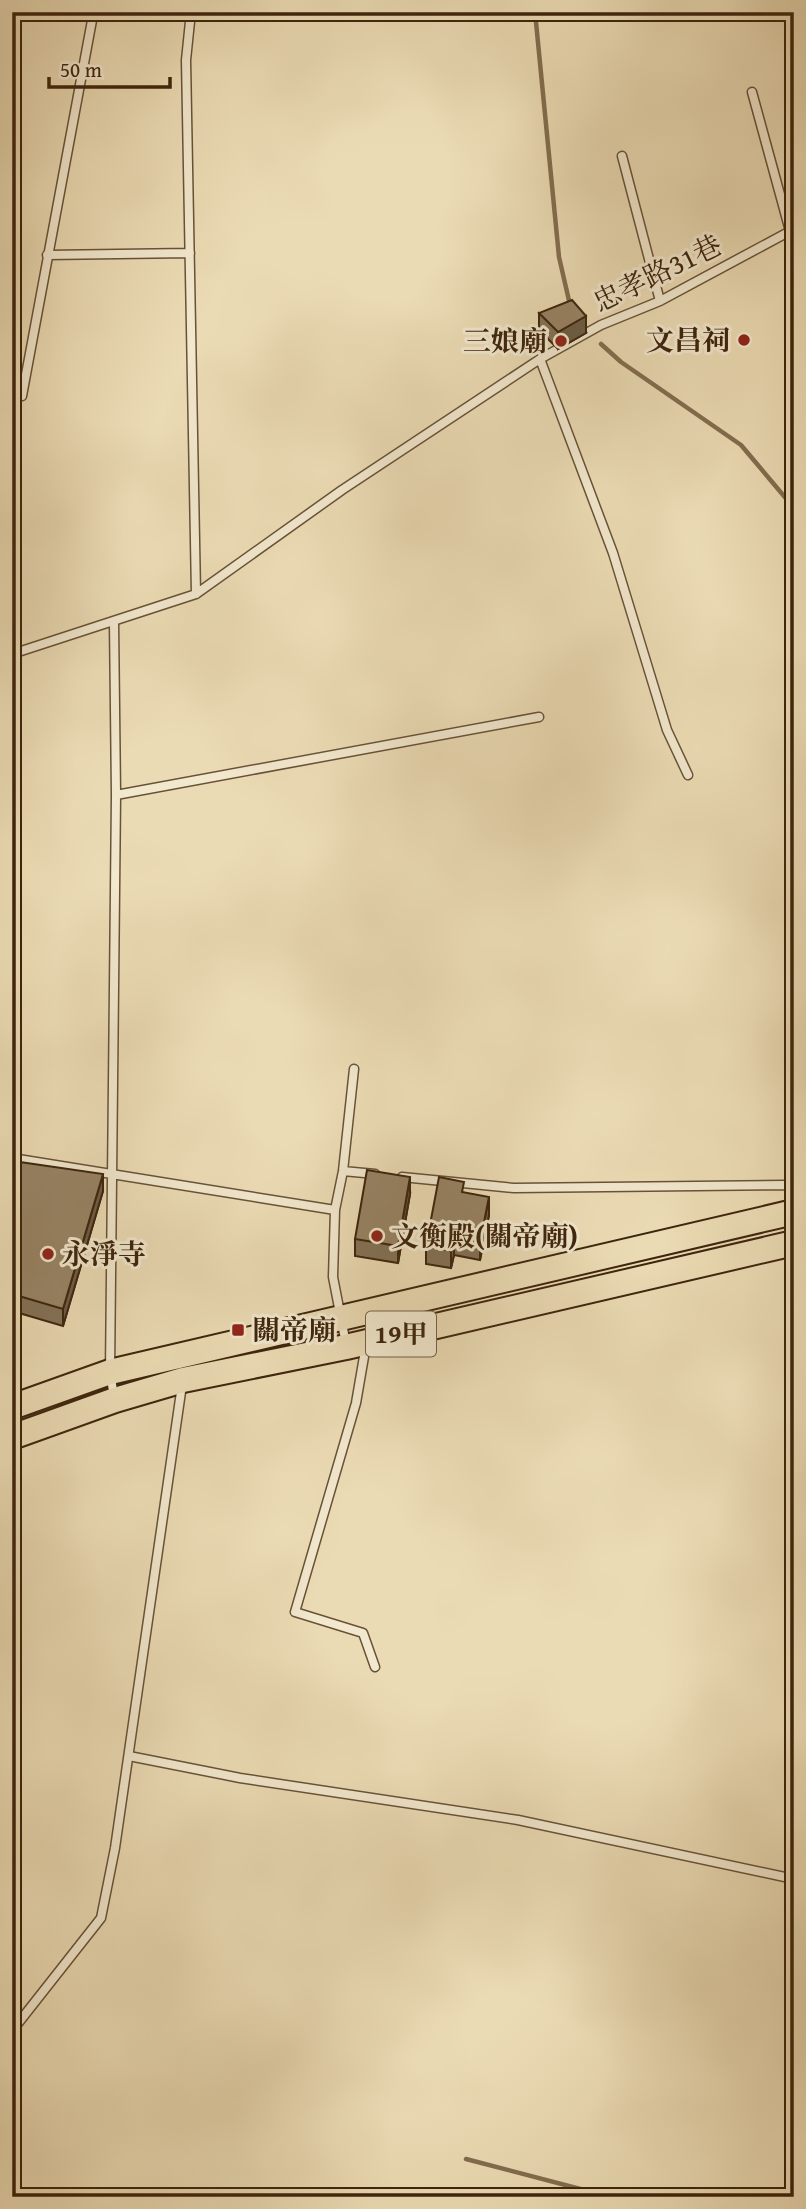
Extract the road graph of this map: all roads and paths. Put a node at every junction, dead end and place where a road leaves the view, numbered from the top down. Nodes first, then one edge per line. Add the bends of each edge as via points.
1 (191, 12) edge
2 (93, 15) dead end
3 (751, 92) dead end
4 (622, 156) dead end
5 (792, 230) edge
6 (190, 253) junction
7 (47, 255) junction
8 (660, 301) junction
9 (540, 359) junction
10 (22, 396) dead end
11 (196, 594) junction
12 (114, 622) junction
13 (12, 654) edge
14 (539, 718) dead end
15 (688, 775) dead end
16 (116, 795) junction
17 (354, 1069) dead end
18 (12, 1158) edge
19 (343, 1171) junction
20 (113, 1174) junction
21 (382, 1175) edge
22 (396, 1176) edge
23 (794, 1187) edge
24 (335, 1210) junction
25 (794, 1212) edge
26 (794, 1243) edge
27 (341, 1320) junction
28 (356, 1345) junction
29 (110, 1372) junction
30 (183, 1380) junction
31 (115, 1400) junction
32 (12, 1407) edge
33 (12, 1437) edge
34 (375, 1667) dead end
35 (129, 1756) junction
36 (794, 1879) edge
37 (12, 2031) edge

1 - 6 lane via 186,60
2 - 7 lane
3 - 5 lane
4 - 8 lane
5 - 8 lane, 忠孝路31巷
6 - 7 lane
6 - 11 lane
7 - 10 lane
8 - 9 lane, 忠孝路31巷 via 601,325
9 - 11 lane, 忠孝路31巷 via 342,490
9 - 15 lane via 613,553 667,730
11 - 12 lane, 忠孝路31巷
12 - 13 lane, 忠孝路31巷
12 - 16 lane
14 - 16 lane
16 - 20 lane
17 - 19 lane
18 - 20 lane
19 - 21 lane
19 - 24 lane
20 - 24 lane
20 - 29 lane
22 - 23 lane via 514,1188
24 - 27 lane via 333,1277
25 - 27 main road, 19甲
26 - 28 main road, 19甲
27 - 28 lane
27 - 29 main road, 19甲
28 - 30 main road, 19甲
28 - 34 lane via 355,1403 295,1612 363,1633
29 - 31 lane
29 - 32 main road, 19甲
30 - 31 main road, 19甲
30 - 35 lane
31 - 33 main road, 19甲
35 - 36 lane via 240,1778 517,1820
35 - 37 lane via 101,1918

